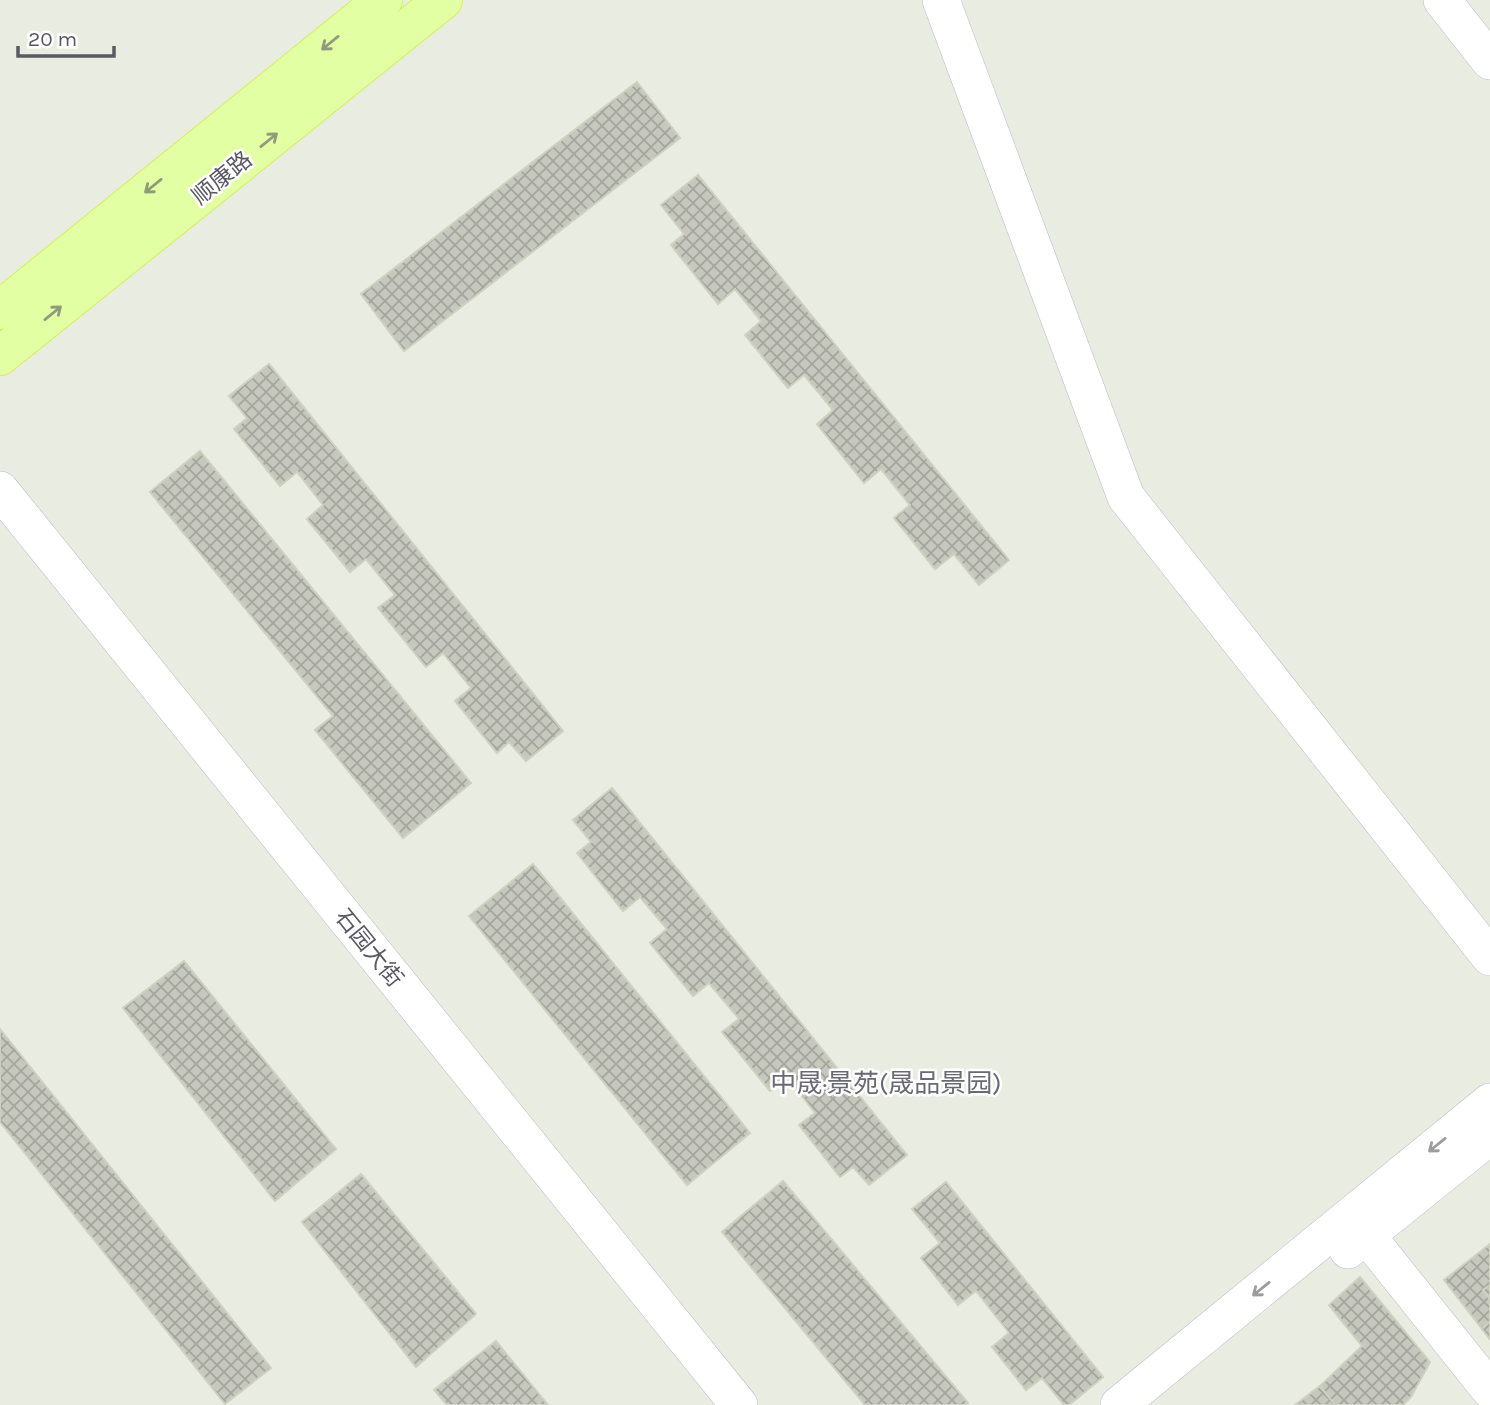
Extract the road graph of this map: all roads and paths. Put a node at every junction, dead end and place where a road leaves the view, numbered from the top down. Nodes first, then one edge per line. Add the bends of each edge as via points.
1 (383, 0) edge
2 (443, 0) edge
3 (940, 0) edge
4 (1442, 0) edge
5 (1490, 61) edge
6 (0, 310) edge
7 (0, 356) edge
8 (0, 490) edge
9 (1490, 957) edge
10 (1490, 1101) edge
11 (1490, 1136) edge
12 (1359, 1226) junction
13 (1490, 1390) edge
14 (739, 1405) edge
15 (1119, 1405) edge
16 (1157, 1405) edge

1 -> 6 main road, 顺康路
7 -> 2 main road, 顺康路
3 - 9 street via 1126,497
4 - 5 street
8 - 14 street, 石园大街
10 -> 12 street
11 - 12 street
12 - 13 street
12 -> 15 street
12 - 16 street

